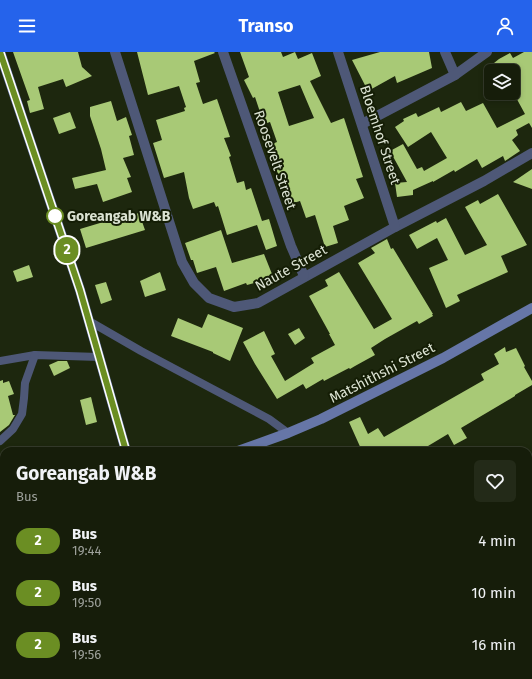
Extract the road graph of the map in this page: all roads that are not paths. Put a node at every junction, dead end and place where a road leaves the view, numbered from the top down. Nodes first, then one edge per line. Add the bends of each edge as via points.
1 (0, 52) edge
2 (115, 52) edge
3 (223, 52) edge
4 (338, 52) edge
5 (445, 52) edge
6 (487, 52) edge
7 (455, 76) junction
8 (362, 124) junction
9 (532, 153) edge
10 (395, 227) junction
11 (304, 276) junction
12 (532, 308) edge
13 (89, 321) junction
14 (35, 355) junction
15 (99, 357) junction
16 (0, 361) edge
17 (288, 433) junction
18 (0, 441) edge
19 (125, 447) edge
20 (249, 447) edge

1 - 13 street
2 - 11 street, Naute Street via 182,262 194,283 209,298 234,307 258,303
3 - 11 street, Roosevelt Street via 291,246
4 - 8 street, Bloemhof Street
5 - 7 street
6 - 7 street
7 - 8 street
8 - 10 street, Bloemhof Street
9 - 10 street, Naute Street
10 - 11 street, Naute Street
12 - 17 street, Matshithshi Street via 443,358 322,419
13 - 15 street
13 - 17 lane via 269,419
14 - 15 lane
14 - 16 lane
14 - 18 lane via 25,383 22,414 13,429
15 - 19 street
17 - 20 street, Matshithshi Street

